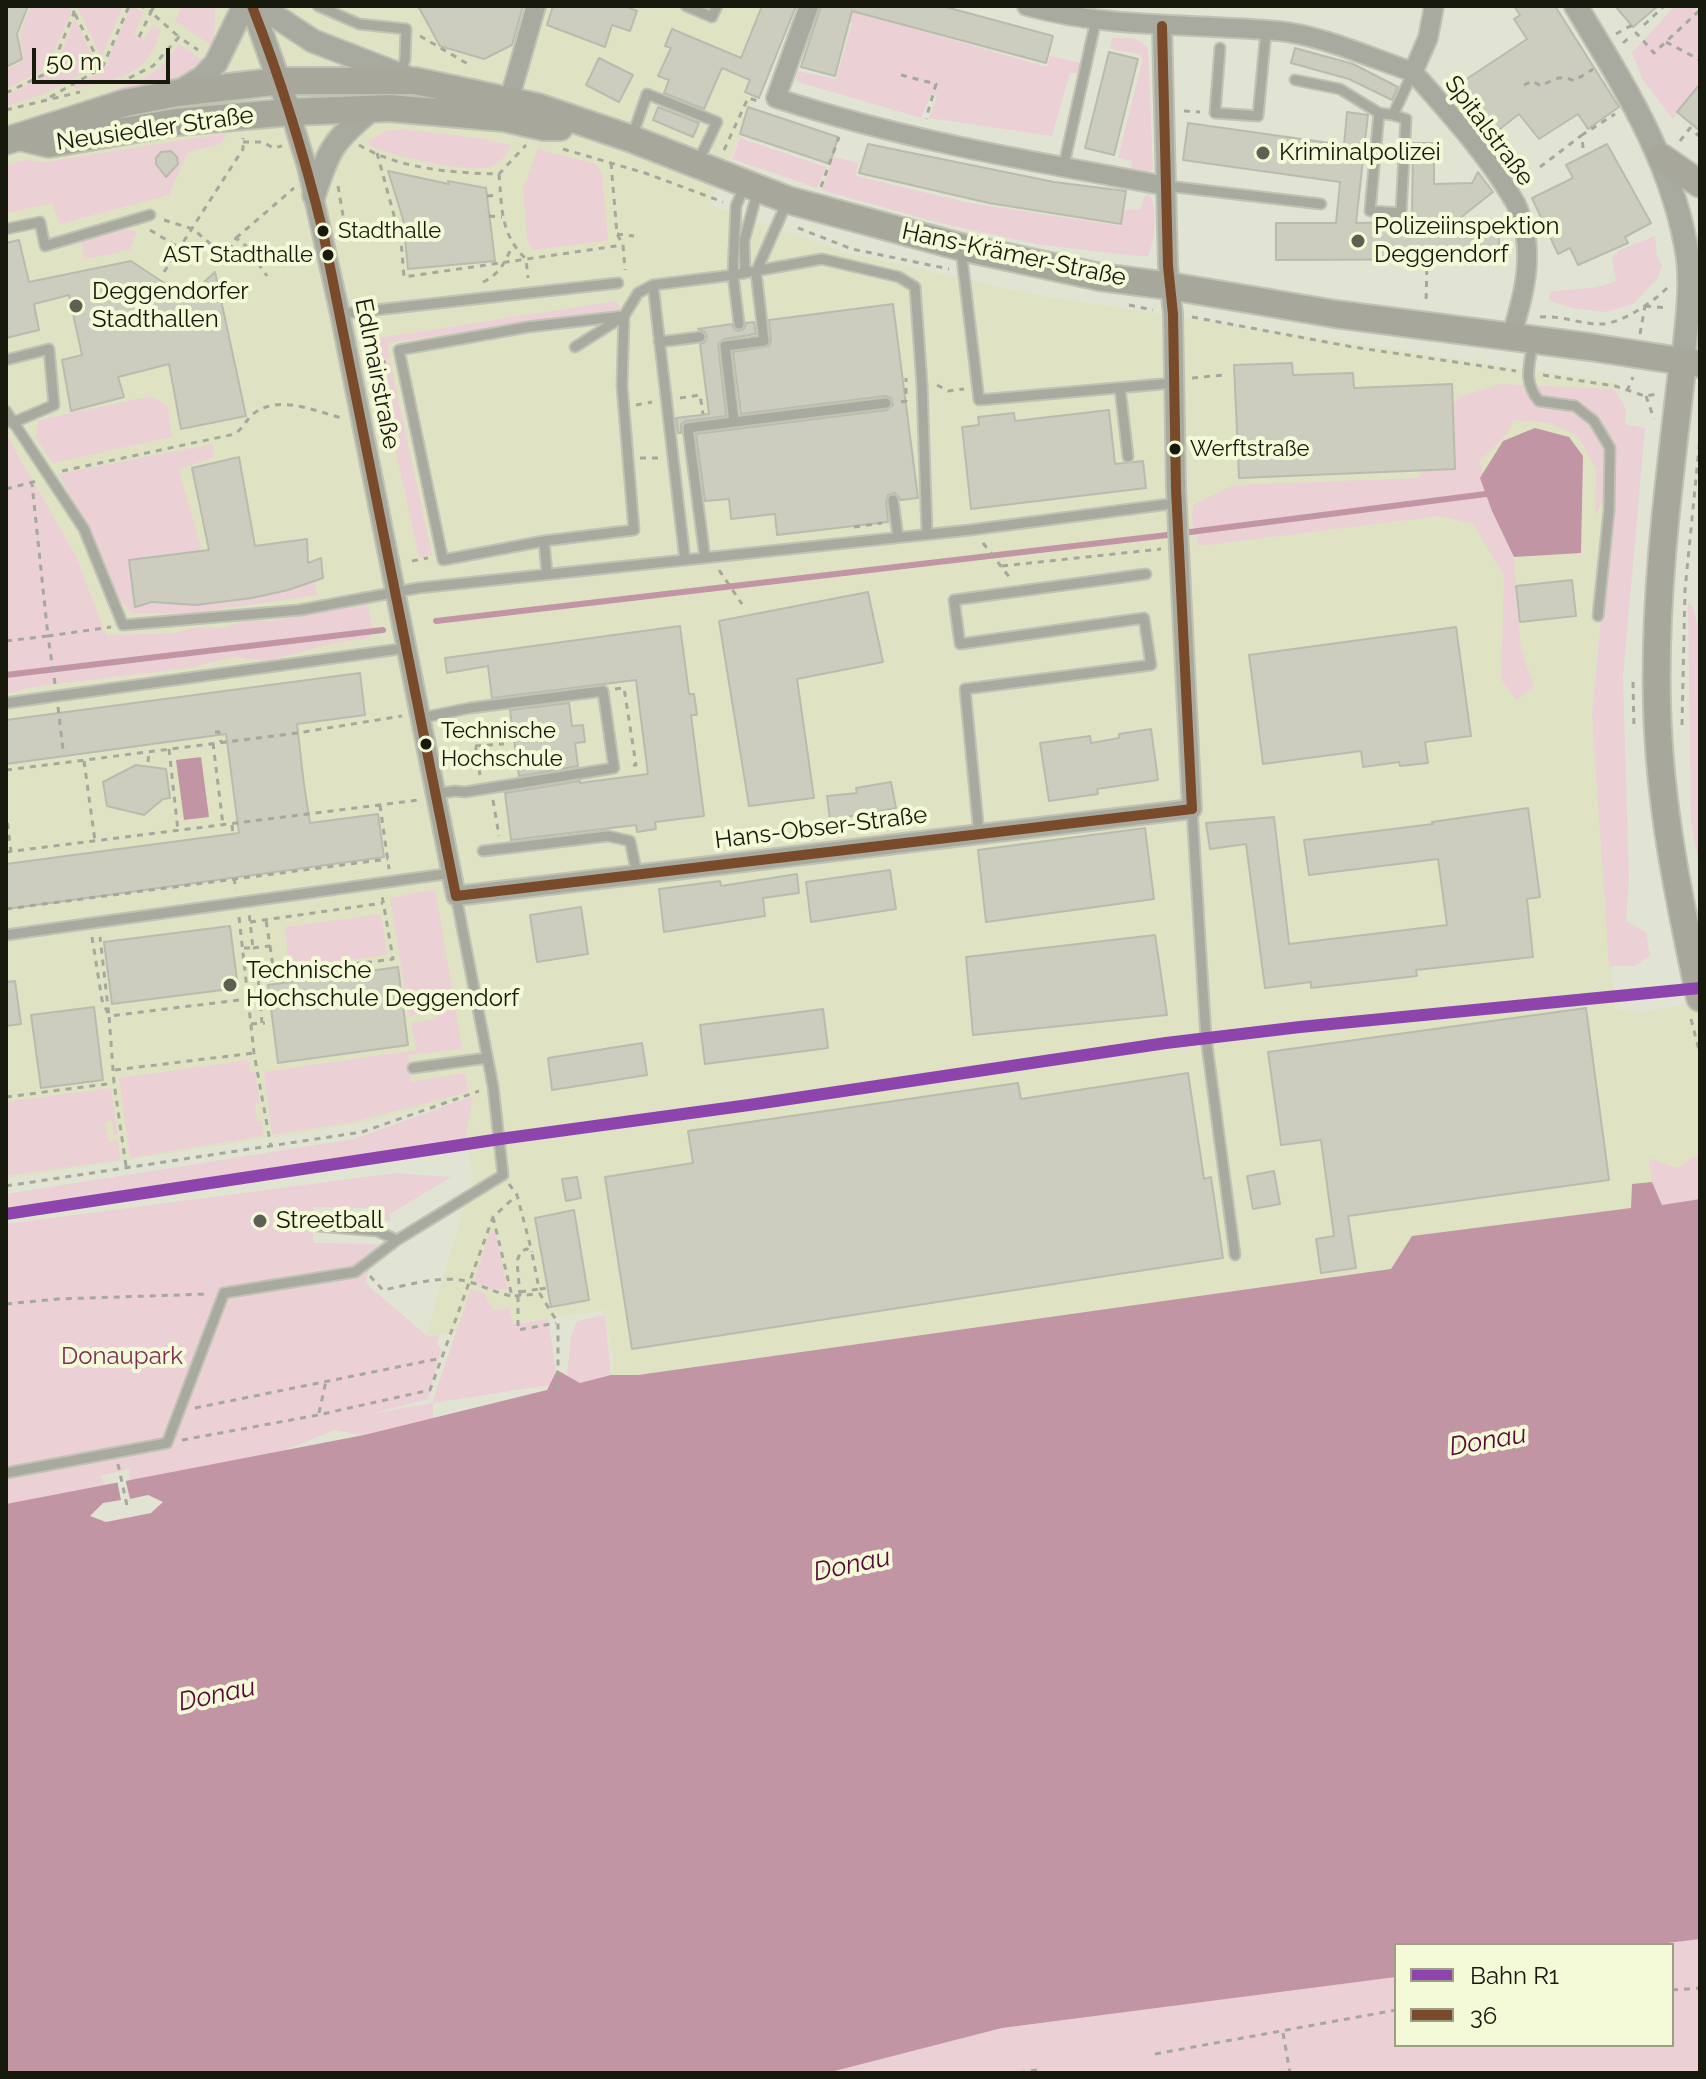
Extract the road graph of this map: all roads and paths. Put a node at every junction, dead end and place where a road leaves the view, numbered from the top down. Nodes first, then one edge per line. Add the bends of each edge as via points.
1 (72, 6) edge
2 (129, 6) edge
3 (141, 6) edge
4 (154, 6) edge
5 (244, 6) edge
6 (252, 6) edge
7 (260, 6) edge
8 (318, 6) edge
9 (536, 6) edge
10 (686, 6) edge
11 (717, 6) edge
12 (809, 6) edge
13 (1027, 6) edge
14 (1434, 6) edge
15 (1576, 6) edge
16 (1664, 6) edge
17 (1700, 10) edge
18 (151, 12) junction
19 (74, 13) junction
20 (1096, 20) junction
21 (1644, 25) dead end
22 (1162, 26) junction
23 (406, 29) junction
24 (1266, 31) junction
25 (1616, 34) dead end
26 (1632, 35) dead end
27 (139, 37) dead end
28 (179, 37) junction
29 (1666, 42) junction
30 (1220, 48) dead end
31 (1607, 57) junction
32 (1700, 59) edge
33 (216, 63) junction
34 (468, 64) dead end
35 (102, 68) junction
36 (1413, 72) junction
37 (901, 75) dead end
38 (129, 78) dead end
39 (408, 78) junction
40 (1295, 80) dead end
41 (281, 81) junction
42 (1524, 85) dead end
43 (84, 91) dead end
44 (6, 93) edge
45 (177, 93) junction
46 (776, 98) junction
47 (43, 101) junction
48 (372, 109) junction
49 (506, 109) junction
50 (6, 110) edge
51 (1176, 111) dead end
52 (290, 112) junction
53 (1215, 113) junction
54 (1379, 113) junction
55 (1393, 115) junction
56 (1610, 118) dead end
57 (845, 120) junction
58 (1582, 135) junction
59 (1700, 137) edge
60 (921, 138) junction
61 (14, 139) edge
62 (531, 139) dead end
63 (632, 139) junction
64 (354, 141) dead end
65 (300, 142) junction
66 (1583, 148) dead end
67 (1670, 149) junction
68 (377, 153) junction
69 (611, 163) dead end
70 (1540, 167) dead end
71 (706, 169) junction
72 (1063, 169) junction
73 (335, 174) dead end
74 (499, 174) junction
75 (1700, 184) edge
76 (1167, 186) junction
77 (752, 187) junction
78 (304, 191) junction
79 (819, 194) dead end
80 (501, 195) junction
81 (487, 196) dead end
82 (788, 200) junction
83 (1321, 204) dead end
84 (150, 215) junction
85 (489, 216) dead end
86 (503, 217) junction
87 (396, 219) junction
88 (403, 219) dead end
89 (379, 222) dead end
90 (6, 229) edge
91 (193, 229) junction
92 (346, 233) dead end
93 (617, 234) junction
94 (634, 236) dead end
95 (236, 238) junction
96 (623, 245) junction
97 (512, 246) junction
98 (961, 247) junction
99 (180, 248) junction
100 (526, 259) junction
101 (1400, 259) dead end
102 (505, 263) junction
103 (164, 272) dead end
104 (750, 272) junction
105 (733, 275) junction
106 (267, 276) dead end
107 (622, 283) joint
108 (653, 285) junction
109 (477, 286) dead end
110 (1170, 286) junction
111 (529, 292) junction
112 (1645, 306) dead end
113 (340, 314) junction
114 (624, 316) junction
115 (1556, 316) dead end
116 (1197, 318) dead end
117 (739, 324) dead end
118 (1425, 326) junction
119 (700, 337) dead end
120 (1522, 339) junction
121 (659, 342) junction
122 (575, 347) dead end
123 (400, 358) junction
124 (6, 360) edge
125 (1691, 363) edge
126 (369, 365) dead end
127 (1528, 372) junction
128 (1224, 375) dead end
129 (906, 378) dead end
130 (932, 383) dead end
131 (1174, 383) junction
132 (1120, 388) junction
133 (948, 391) dead end
134 (700, 395) dead end
135 (1645, 396) dead end
136 (656, 401) dead end
137 (906, 401) dead end
138 (886, 403) dead end
139 (643, 404) dead end
140 (6, 411) edge
141 (703, 415) dead end
142 (345, 418) dead end
143 (734, 422) junction
144 (12, 423) junction
145 (1700, 438) edge
146 (673, 457) junction
147 (1128, 457) dead end
148 (628, 458) junction
149 (47, 474) junction
150 (6, 489) edge
151 (893, 500) dead end
152 (1177, 506) junction
153 (886, 523) dead end
154 (847, 527) dead end
155 (927, 534) junction
156 (898, 537) junction
157 (544, 541) junction
158 (984, 545) dead end
159 (1179, 547) junction
160 (441, 555) junction
161 (705, 558) junction
162 (685, 560) junction
163 (412, 561) dead end
164 (1002, 566) junction
165 (547, 574) junction
166 (1146, 574) dead end
167 (723, 575) dead end
168 (1010, 577) dead end
169 (396, 591) junction
170 (742, 604) dead end
171 (1598, 616) dead end
172 (123, 625) junction
173 (48, 636) junction
174 (6, 641) edge
175 (407, 648) junction
176 (56, 689) dead end
177 (603, 691) junction
178 (6, 703) edge
179 (470, 708) junction
180 (414, 717) junction
181 (60, 721) dead end
182 (215, 732) dead end
183 (1682, 735) dead end
184 (221, 742) junction
185 (213, 743) junction
186 (504, 744) dead end
187 (475, 746) junction
188 (169, 749) junction
189 (63, 750) dead end
190 (149, 751) junction
191 (84, 759) junction
192 (148, 762) dead end
193 (614, 768) junction
194 (6, 770) edge
195 (487, 789) junction
196 (428, 797) junction
197 (380, 805) junction
198 (1192, 809) junction
199 (6, 811) edge
200 (223, 825) junction
201 (232, 825) junction
202 (178, 831) junction
203 (233, 834) dead end
204 (979, 834) junction
205 (95, 841) junction
206 (501, 849) junction
207 (483, 851) dead end
208 (9, 852) edge
209 (388, 859) junction
210 (452, 873) junction
211 (637, 874) junction
212 (391, 882) junction
213 (456, 896) junction
214 (6, 909) edge
215 (266, 920) junction
216 (94, 923) junction
217 (240, 925) dead end
218 (6, 935) edge
219 (270, 946) junction
220 (242, 948) junction
221 (253, 948) junction
222 (274, 974) junction
223 (1700, 998) edge
224 (247, 999) junction
225 (109, 1016) junction
226 (251, 1024) junction
227 (254, 1053) junction
228 (487, 1058) junction
229 (413, 1068) dead end
230 (113, 1070) junction
231 (114, 1083) junction
232 (493, 1086) junction
233 (6, 1097) edge
234 (271, 1147) junction
235 (126, 1166) junction
236 (503, 1175) junction
237 (6, 1186) edge
238 (517, 1195) junction
239 (493, 1217) junction
240 (318, 1226) dead end
241 (397, 1240) junction
242 (532, 1254) junction
243 (1235, 1255) dead end
244 (370, 1276) dead end
245 (469, 1282) junction
246 (548, 1288) dead end
247 (539, 1289) junction
248 (224, 1293) junction
249 (518, 1295) junction
250 (6, 1304) edge
251 (558, 1323) junction
252 (442, 1358) junction
253 (326, 1381) junction
254 (558, 1392) dead end
255 (179, 1411) junction
256 (318, 1415) junction
257 (167, 1443) junction
258 (119, 1467) dead end
259 (6, 1473) edge
260 (128, 1510) dead end
261 (1700, 1988) edge
262 (1674, 1990) edge
263 (1394, 2010) edge
264 (1283, 2032) junction
265 (1155, 2054) dead end
266 (1037, 2070) dead end
267 (1019, 2073) edge
268 (1290, 2073) edge

1 - 19 path
2 - 35 path
3 - 18 path
4 - 18 path
5 - 33 street
6 - 41 street
7 - 39 street via 313,41
8 - 23 lane via 359,24
9 - 49 street
10 - 11 lane via 712,17
12 - 46 street
13 - 20 street
14 - 36 street, Spitalstraße
15 - 31 street
16 - 21 path
17 - 29 path
18 - 27 path
18 - 28 path
19 - 35 path
19 - 44 path via 47,73
20 - 22 street
20 - 72 lane
22 - 24 street
22 - 76 street
23 - 34 path
23 - 39 lane
24 - 36 street
24 - 53 lane via 1258,116
25 - 29 path via 1630,26 1654,53
26 - 31 path
28 - 33 path
28 - 38 path via 153,66
29 - 32 path
30 - 53 lane
31 - 42 path via 1574,81 1567,77 1541,86 1532,81
31 - 67 street via 1639,111
33 - 45 street
35 - 47 path
36 - 55 lane
36 - 120 street, Spitalstraße via 1515,201 1527,249
37 - 60 path via 936,84
39 - 41 main road, Hans-Krämer-Straße
39 - 49 main road, Hans-Krämer-Straße
40 - 54 lane via 1340,89
41 - 45 main road, Neusiedler Straße
41 - 52 street
43 - 47 path
45 - 61 main road, Neusiedler Straße via 125,103
46 - 57 street
46 - 71 path via 767,103 748,98
47 - 50 path
48 - 49 main road, Hans-Krämer-Straße
48 - 52 main road, Hans-Krämer-Straße
48 - 78 street via 338,137 322,170
49 - 63 main road, Hans-Krämer-Straße via 538,107
51 - 53 path
52 - 61 main road, Neusiedler Straße via 176,122 49,144
52 - 65 street, Edlmairstraße
54 - 55 lane
54 - 55 lane via 1370,211 1401,213 1406,119
56 - 58 path
57 - 60 street
57 - 79 path
58 - 66 path
58 - 70 path
59 - 67 path via 1690,128
60 - 72 street
62 - 74 path
63 - 71 main road, Hans-Krämer-Straße
63 - 71 lane via 647,94 717,122
64 - 68 path
65 - 78 street, Edlmairstraße
65 - 91 path via 273,148 243,142
67 - 75 main road
67 - 125 street via 1688,260
68 - 74 path via 444,170
68 - 87 path
69 - 93 path
71 - 77 main road, Hans-Krämer-Straße
72 - 76 street
73 - 92 path
74 - 80 path
76 - 83 lane
76 - 110 street
77 - 82 main road, Hans-Krämer-Straße
77 - 104 lane via 744,241
77 - 105 lane via 736,206
78 - 95 path
78 - 113 street, Edlmairstraße
80 - 81 path
80 - 86 path
82 - 98 main road, Hans-Krämer-Straße
82 - 104 lane
84 - 90 lane via 45,246 40,222
84 - 91 path
84 - 99 path via 143,226
85 - 86 path
86 - 97 path
87 - 88 path
87 - 89 path
87 - 102 path via 404,277
91 - 95 path via 214,247 231,248
91 - 99 path
93 - 94 path
93 - 96 path
95 - 106 path
96 - 100 path
96 - 107 path
97 - 100 path
97 - 102 path
98 - 110 main road, Hans-Krämer-Straße
98 - 132 lane via 979,400
99 - 103 path
100 - 102 path
100 - 111 path
101 - 118 path via 1427,260
102 - 109 path
104 - 105 lane
104 - 143 lane via 764,341 725,346
104 - 155 lane via 822,259 899,277 915,287
105 - 108 lane
105 - 117 lane
107 - 111 lane
108 - 114 lane via 638,293
108 - 121 lane
110 - 118 main road, Hans-Krämer-Straße
110 - 131 street
111 - 113 lane
112 - 115 path via 1604,324
113 - 169 street, Edlmairstraße
114 - 122 lane
114 - 123 lane via 399,350
114 - 148 lane
116 - 127 path
118 - 120 main road, Hans-Krämer-Straße
119 - 121 lane
120 - 125 main road, Hans-Krämer-Straße
120 - 127 lane
121 - 146 lane
123 - 126 path
123 - 160 lane
124 - 144 lane via 49,349 54,405
125 - 223 main road via 1662,546 1657,703 1667,838
127 - 135 path
127 - 171 lane via 1530,390 1539,401 1575,406 1594,421 1610,448
128 - 131 path
129 - 137 path
130 - 133 path
131 - 132 lane
131 - 152 street
132 - 147 lane
134 - 141 path
136 - 139 path
138 - 143 lane
140 - 144 lane
142 - 149 path via 290,405 267,406 235,434
143 - 161 lane via 688,428
144 - 149 lane
145 - 183 path via 1685,590
146 - 148 path
146 - 162 lane
148 - 157 lane via 634,530
149 - 172 lane via 84,529
150 - 173 path via 32,484
151 - 156 lane
152 - 155 lane
152 - 159 street
153 - 154 path
155 - 156 lane
156 - 161 lane
157 - 160 lane via 443,560
157 - 165 lane
158 - 164 path
159 - 164 path
159 - 198 street
160 - 163 path
161 - 162 lane
162 - 165 lane
164 - 168 path
165 - 169 lane
166 - 204 lane via 954,600 960,644 1144,618 1151,665 965,689
167 - 170 path
169 - 172 lane via 300,610
169 - 175 street, Edlmairstraße
172 - 173 path
173 - 174 path
173 - 176 path
175 - 178 lane
175 - 180 street, Edlmairstraße
177 - 179 lane
177 - 193 lane
177 - 193 path via 624,688 636,765
179 - 180 lane
179 - 187 path
180 - 184 path
180 - 196 street, Edlmairstraße
181 - 189 path
182 - 184 path
184 - 185 path
185 - 188 path
185 - 200 path
186 - 187 path
187 - 195 path
188 - 190 path
188 - 202 path
190 - 191 path
190 - 192 path
191 - 194 path
191 - 205 path
193 - 195 lane
195 - 196 lane
195 - 206 path
196 - 197 path
196 - 210 street, Edlmairstraße
197 - 201 path
197 - 209 path
198 - 204 street, Hans-Obser-Straße
198 - 243 lane via 1206,1038
199 - 208 path
200 - 201 path
200 - 202 path
201 - 203 path
202 - 205 path
204 - 211 street, Hans-Obser-Straße
205 - 208 path
206 - 207 lane
206 - 211 lane via 608,836 630,841
209 - 212 path
209 - 214 path
210 - 212 lane
210 - 213 street, Edlmairstraße
211 - 213 street, Hans-Obser-Straße
212 - 216 lane
213 - 228 lane
215 - 219 path
215 - 221 path via 250,922
215 - 222 path via 383,903 393,959
216 - 218 lane
216 - 225 path
216 - 225 path via 102,1000
217 - 220 path
219 - 221 path
219 - 222 path
220 - 221 path
220 - 224 path
222 - 226 path via 258,976 263,1023
224 - 225 path
224 - 226 path
225 - 230 path
226 - 227 path
227 - 230 path
227 - 234 path
228 - 229 lane
228 - 232 lane
230 - 231 path
231 - 233 path
231 - 235 path
232 - 234 path via 362,1132
232 - 236 lane
234 - 235 path
235 - 237 path
236 - 238 path
236 - 241 lane
238 - 239 path
238 - 242 path
239 - 245 path
239 - 249 path
240 - 241 lane via 377,1231
241 - 248 lane via 355,1272
242 - 247 path
242 - 249 path via 521,1251 517,1261
244 - 245 path via 383,1290 442,1279
245 - 249 path via 491,1293
245 - 252 path
246 - 247 path
247 - 249 path
248 - 250 path
248 - 255 lane
249 - 251 path via 540,1294
249 - 251 path via 518,1330
251 - 254 path
252 - 253 path
252 - 256 path via 430,1390
253 - 255 path
253 - 256 path
255 - 257 lane
256 - 257 path
257 - 259 lane
258 - 260 path
261 - 262 path
263 - 264 path
264 - 265 path
264 - 268 path
266 - 267 path

